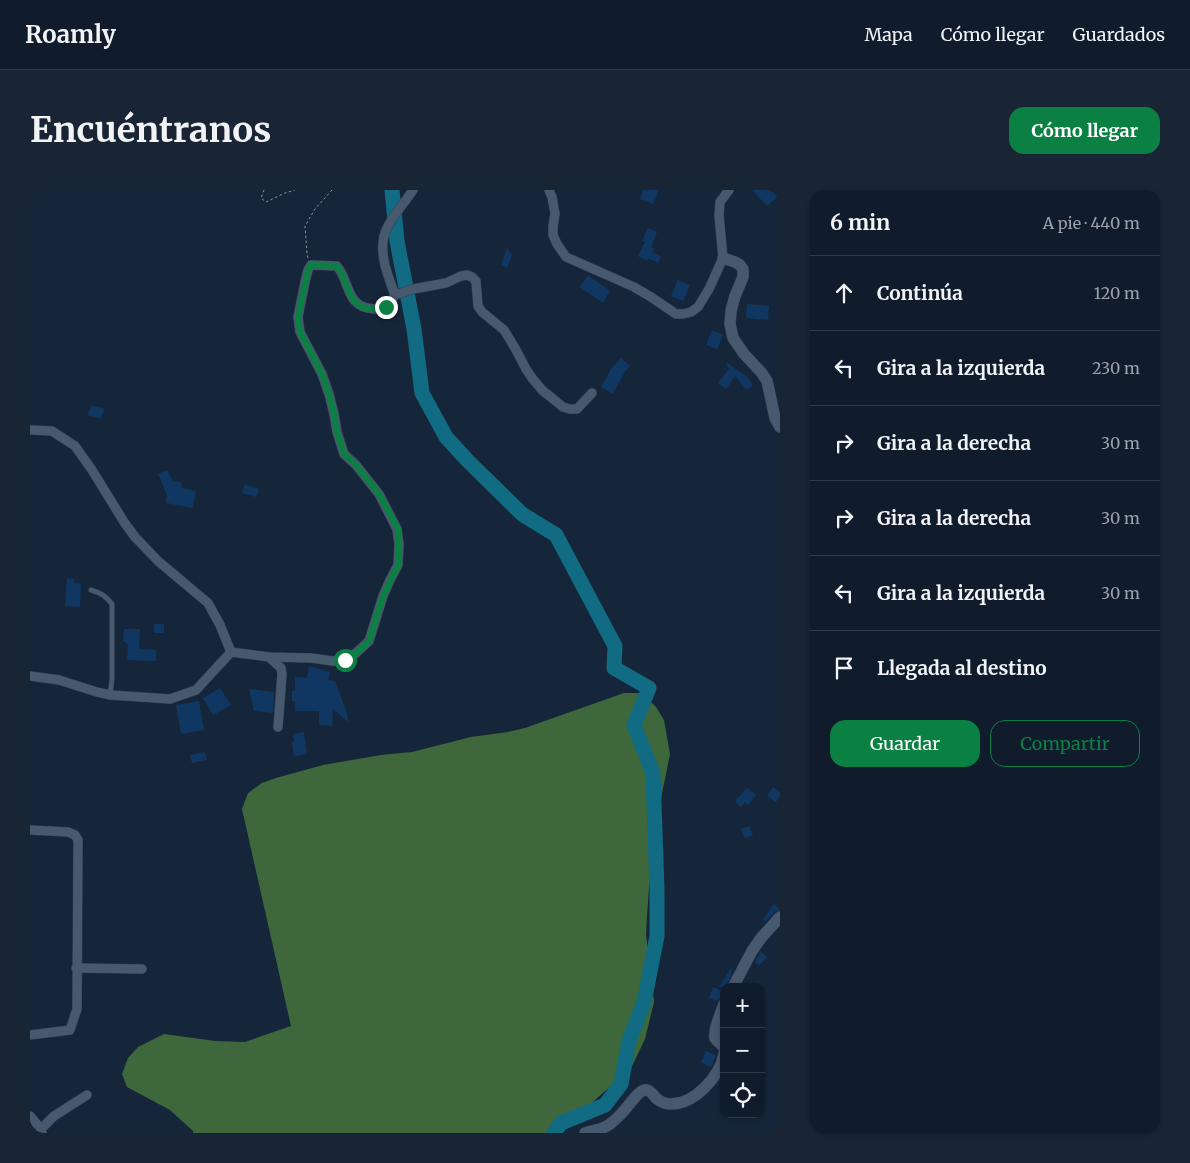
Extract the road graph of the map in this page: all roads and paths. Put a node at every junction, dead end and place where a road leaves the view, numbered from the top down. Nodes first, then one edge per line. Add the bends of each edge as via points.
1 (264, 190) edge
2 (295, 190) edge
3 (332, 190) edge
4 (413, 190) edge
5 (550, 190) edge
6 (729, 190) edge
7 (723, 258) junction
8 (314, 265) junction
9 (395, 295) junction
10 (592, 393) dead end
11 (780, 427) edge
12 (30, 430) edge
13 (91, 590) dead end
14 (230, 652) junction
15 (270, 657) junction
16 (30, 676) edge
17 (110, 695) junction
18 (278, 727) dead end
19 (30, 830) edge
20 (780, 918) edge
21 (76, 968) junction
22 (142, 969) dead end
23 (735, 983) edge
24 (720, 1017) edge
25 (30, 1035) edge
26 (720, 1042) edge
27 (720, 1066) edge
28 (87, 1095) dead end
29 (30, 1116) edge
30 (42, 1131) edge
31 (585, 1133) edge

1 - 2 path via 261,198 266,202
3 - 8 path via 314,209 305,226 306,253
4 - 9 street via 387,227 382,244
5 - 7 street via 555,214 554,235 566,257 634,287 676,314 691,312 698,307
6 - 7 street via 720,202
7 - 11 street via 740,265 743,277 731,311 733,338 767,381
8 - 9 street via 337,266 354,302 362,307 380,310 391,303
8 - 15 street via 308,270 305,282 298,317 300,332 322,374 344,454 379,494 398,529 398,565 383,596 369,641 356,653 345,660 333,661
9 - 10 street via 413,288 446,283 461,276 472,277 476,281 478,306 504,330 526,370 542,390 570,409 577,408
12 - 14 street via 52,431 75,446 135,538 208,604
13 - 17 lane via 103,594 112,604
14 - 15 street
14 - 17 street via 196,690 170,699
15 - 18 street via 281,668 282,674
16 - 17 street via 59,680
19 - 21 street via 68,832 78,840
20 - 23 street via 752,951
21 - 22 street
21 - 25 street via 77,1010 70,1030
24 - 26 street via 715,1036
27 - 31 street via 710,1082 692,1098 665,1104 651,1092 641,1091 608,1126
28 - 30 street via 54,1116
29 - 30 street

